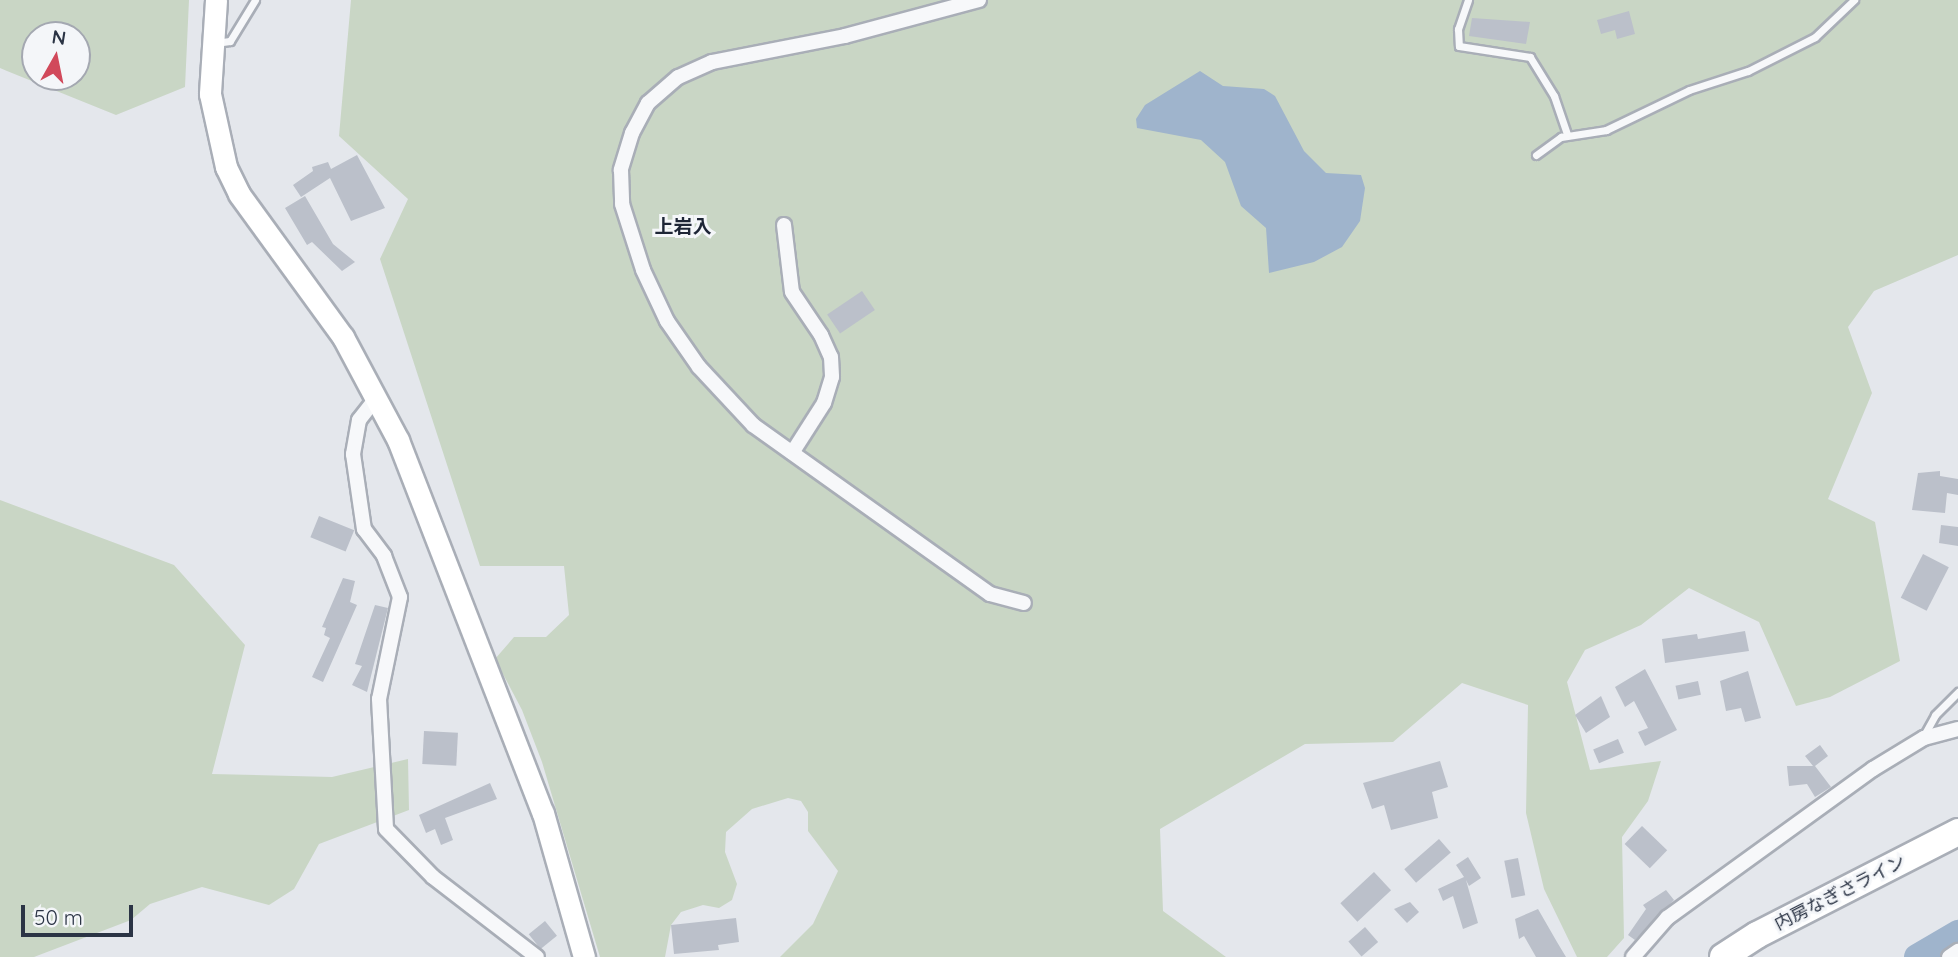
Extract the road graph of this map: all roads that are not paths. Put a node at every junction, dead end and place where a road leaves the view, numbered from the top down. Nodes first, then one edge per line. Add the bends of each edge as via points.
1 (216, 0) edge
2 (255, 0) edge
3 (979, 0) edge
4 (1468, 0) edge
5 (1854, 0) edge
6 (211, 43) junction
7 (1567, 134) junction
8 (1536, 155) dead end
9 (784, 225) dead end
10 (377, 397) junction
11 (792, 453) junction
12 (1024, 603) dead end
13 (1958, 692) edge
14 (1958, 729) edge
15 (1921, 741) junction
16 (1958, 832) edge
17 (1958, 951) edge
18 (537, 957) edge
19 (584, 957) edge
20 (1633, 957) edge
21 (1723, 957) edge
22 (1949, 957) edge

1 - 6 street
2 - 6 lane via 230,41
3 - 11 street via 845,36 712,62 678,77 648,103 632,133 621,170 622,204 643,270 667,321 699,367 753,425
4 - 7 lane via 1458,30 1459,46 1530,57 1554,96
5 - 7 lane via 1815,37 1748,71 1689,90 1605,130
6 - 10 street via 213,118 231,176 343,337
7 - 8 lane
9 - 11 street via 792,292 821,335 831,357 832,377 824,403
10 - 18 street via 359,420 353,454 364,529 384,556 400,597 379,699 386,829 433,877
10 - 19 street via 398,440 543,813
11 - 12 street via 990,594
13 - 15 lane via 1935,715
14 - 15 street
15 - 20 street via 1873,769 1667,918
16 - 21 highway, 内房なぎさライン
17 - 22 street

